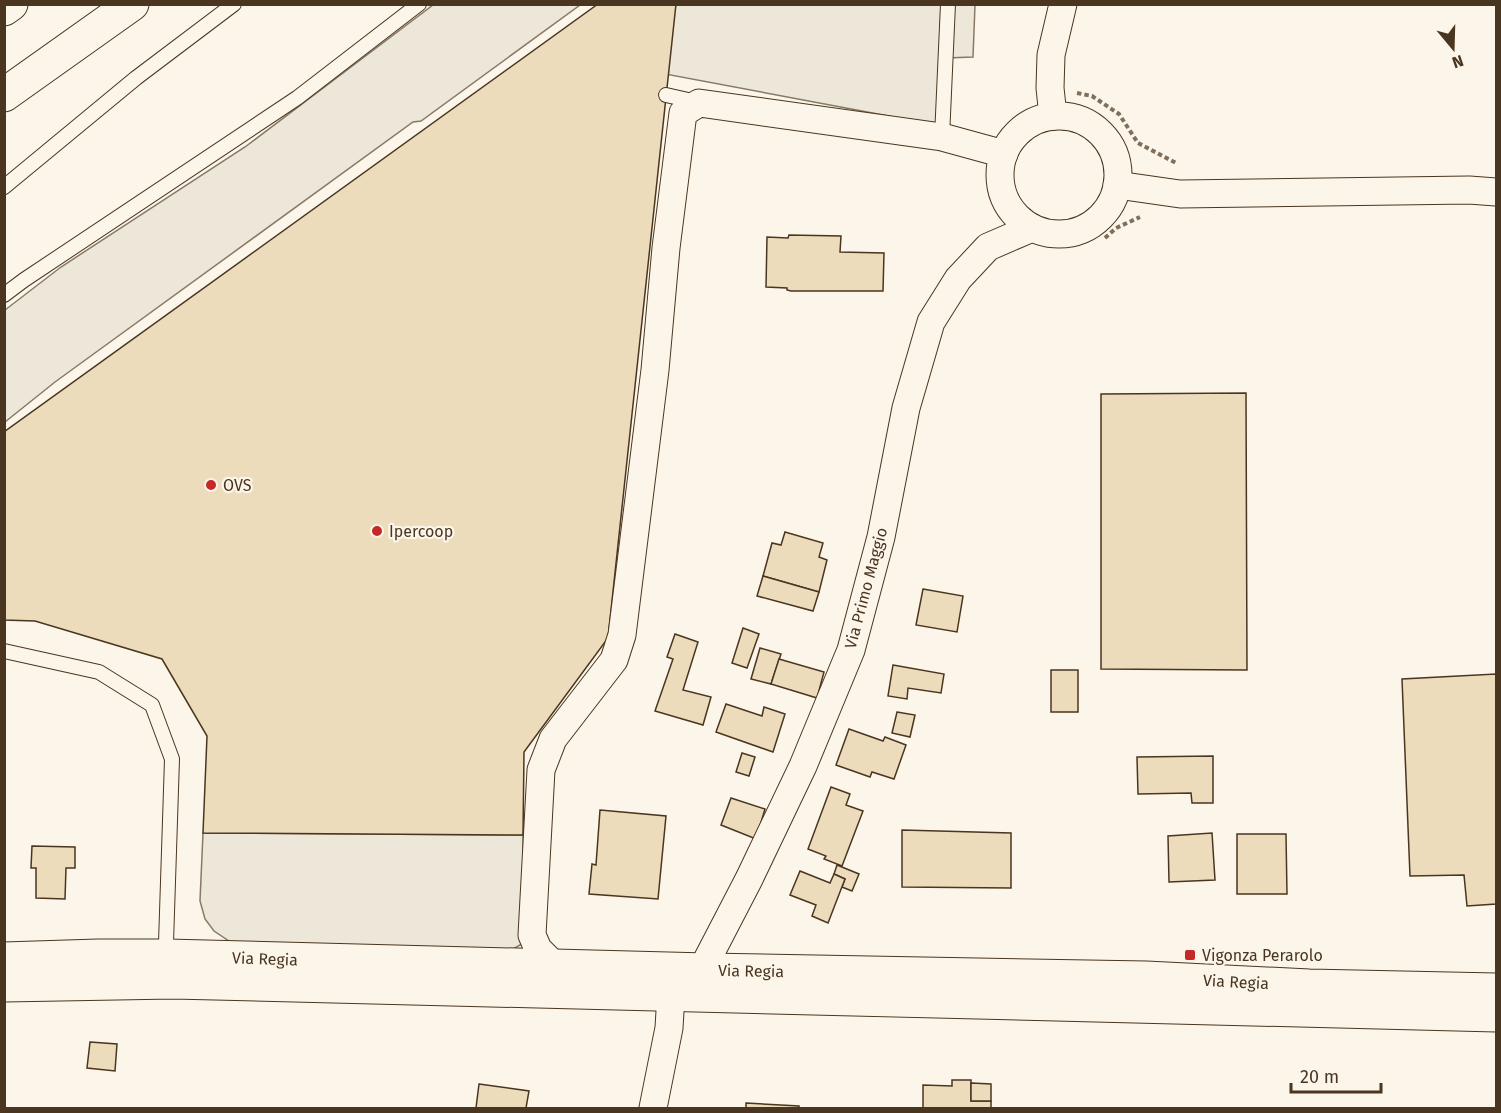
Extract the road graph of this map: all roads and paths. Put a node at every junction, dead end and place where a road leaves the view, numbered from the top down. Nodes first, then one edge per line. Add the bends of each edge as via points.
1 (11, 4) edge
2 (132, 4) edge
3 (234, 4) edge
4 (419, 4) edge
5 (948, 4) edge
6 (1063, 4) edge
7 (4, 9) edge
8 (1050, 88) junction
9 (4, 94) edge
10 (1053, 116) junction
11 (942, 137) junction
12 (1004, 154) junction
13 (1180, 166) dead end
14 (1117, 185) junction
15 (4, 187) edge
16 (1497, 192) edge
17 (1032, 228) junction
18 (4, 295) edge
19 (4, 651) edge
20 (167, 956) junction
21 (4, 959) edge
22 (556, 967) junction
23 (706, 970) junction
24 (4, 985) edge
25 (1497, 990) edge
26 (671, 994) junction
27 (1497, 1015) edge
28 (653, 1108) edge

1 - 7 main road
2 - 9 main road
3 - 15 lane via 136,78
4 - 18 lane via 297,98
5 - 11 lane
6 - 8 street via 1051,55
8 - 10 street
8 - 13 path via 1092,96 1119,114 1138,143
10 - 12 street via 1023,129
10 - 14 street via 1070,117 1100,133 1116,162
11 - 12 street
11 - 22 street via 683,104 622,635 614,660 553,739 541,770 532,935 538,949
12 - 17 street via 1000,172 1004,197 1018,218
14 - 16 street via 1180,194
14 - 17 street via 1107,210 1080,230 1064,234
17 - 23 street, Via Primo Maggio via 988,247 958,279 931,322 906,408 881,537 851,650 803,766 708,958
19 - 20 lane via 99,672 152,705 172,759
20 - 21 main road, Via Regia
20 - 22 main road, Via Regia
22 - 23 main road, Via Regia
23 - 25 main road, Via Regia via 1146,978
24 - 26 main road, Via Regia via 173,982
26 - 27 main road, Via Regia
26 - 28 street via 669,1028

